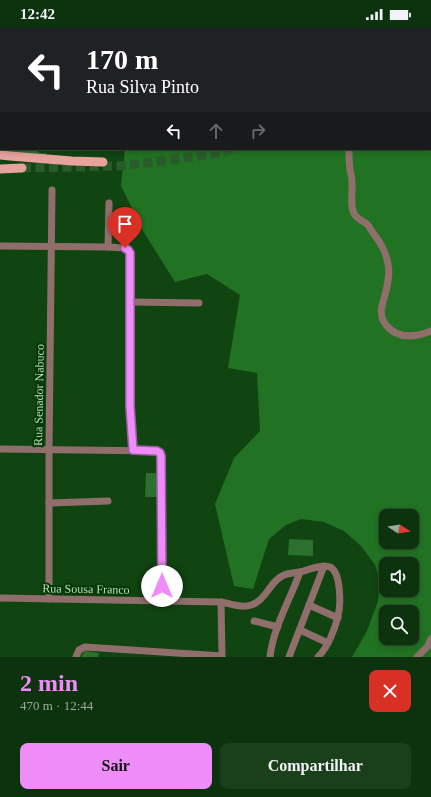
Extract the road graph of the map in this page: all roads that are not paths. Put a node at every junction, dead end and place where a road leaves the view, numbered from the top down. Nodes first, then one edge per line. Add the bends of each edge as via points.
1 (349, 150) edge
2 (0, 155) edge
3 (103, 162) dead end
4 (22, 168) tunnel mouth
5 (0, 169) edge
6 (52, 190) dead end
7 (108, 203) dead end
8 (0, 246) edge
9 (51, 247) junction
10 (108, 247) junction
11 (130, 302) junction
12 (199, 303) dead end
13 (431, 331) edge
14 (0, 449) edge
15 (49, 450) junction
16 (133, 450) junction
17 (108, 501) dead end
18 (49, 502) junction
19 (324, 566) junction
20 (300, 572) junction
21 (0, 598) edge
22 (49, 599) junction
23 (162, 601) junction
24 (221, 602) junction
25 (309, 605) junction
26 (338, 618) junction
27 (254, 621) dead end
28 (278, 627) junction
29 (300, 630) junction
30 (431, 639) edge
31 (328, 643) junction
32 (222, 656) edge
33 (76, 657) edge
34 (270, 657) edge
35 (289, 657) edge
36 (318, 657) edge
37 (417, 657) edge

1 - 13 street via 353,212 369,227 382,246 388,261 388,278 381,311 383,319 391,330 400,335 414,336
2 - 3 main road
4 - 5 main road
6 - 9 street, Rua Senador Nabuco
7 - 10 street
8 - 9 street
9 - 10 street
9 - 15 street, Rua Senador Nabuco
10 - 11 street via 125,248 130,253
11 - 12 street
11 - 16 street via 130,406
14 - 15 street
15 - 16 street
15 - 18 street, Rua Senador Nabuco
16 - 23 street via 157,451 161,456
17 - 18 street
18 - 22 street, Rua Senador Nabuco
19 - 20 street, Rua Sousa Franco
19 - 25 street
19 - 26 street via 334,571 338,583 341,596
20 - 24 street, Rua Sousa Franco via 277,579 261,600 253,604 236,606
20 - 28 street
21 - 22 street, Rua Sousa Franco
22 - 23 street, Rua Sousa Franco
23 - 24 street, Rua Sousa Franco
24 - 32 street
25 - 26 street
25 - 29 street
26 - 31 street
27 - 28 street
28 - 34 street
29 - 31 street
29 - 35 street
30 - 37 street
31 - 36 street
32 - 33 street via 85,647 79,650

